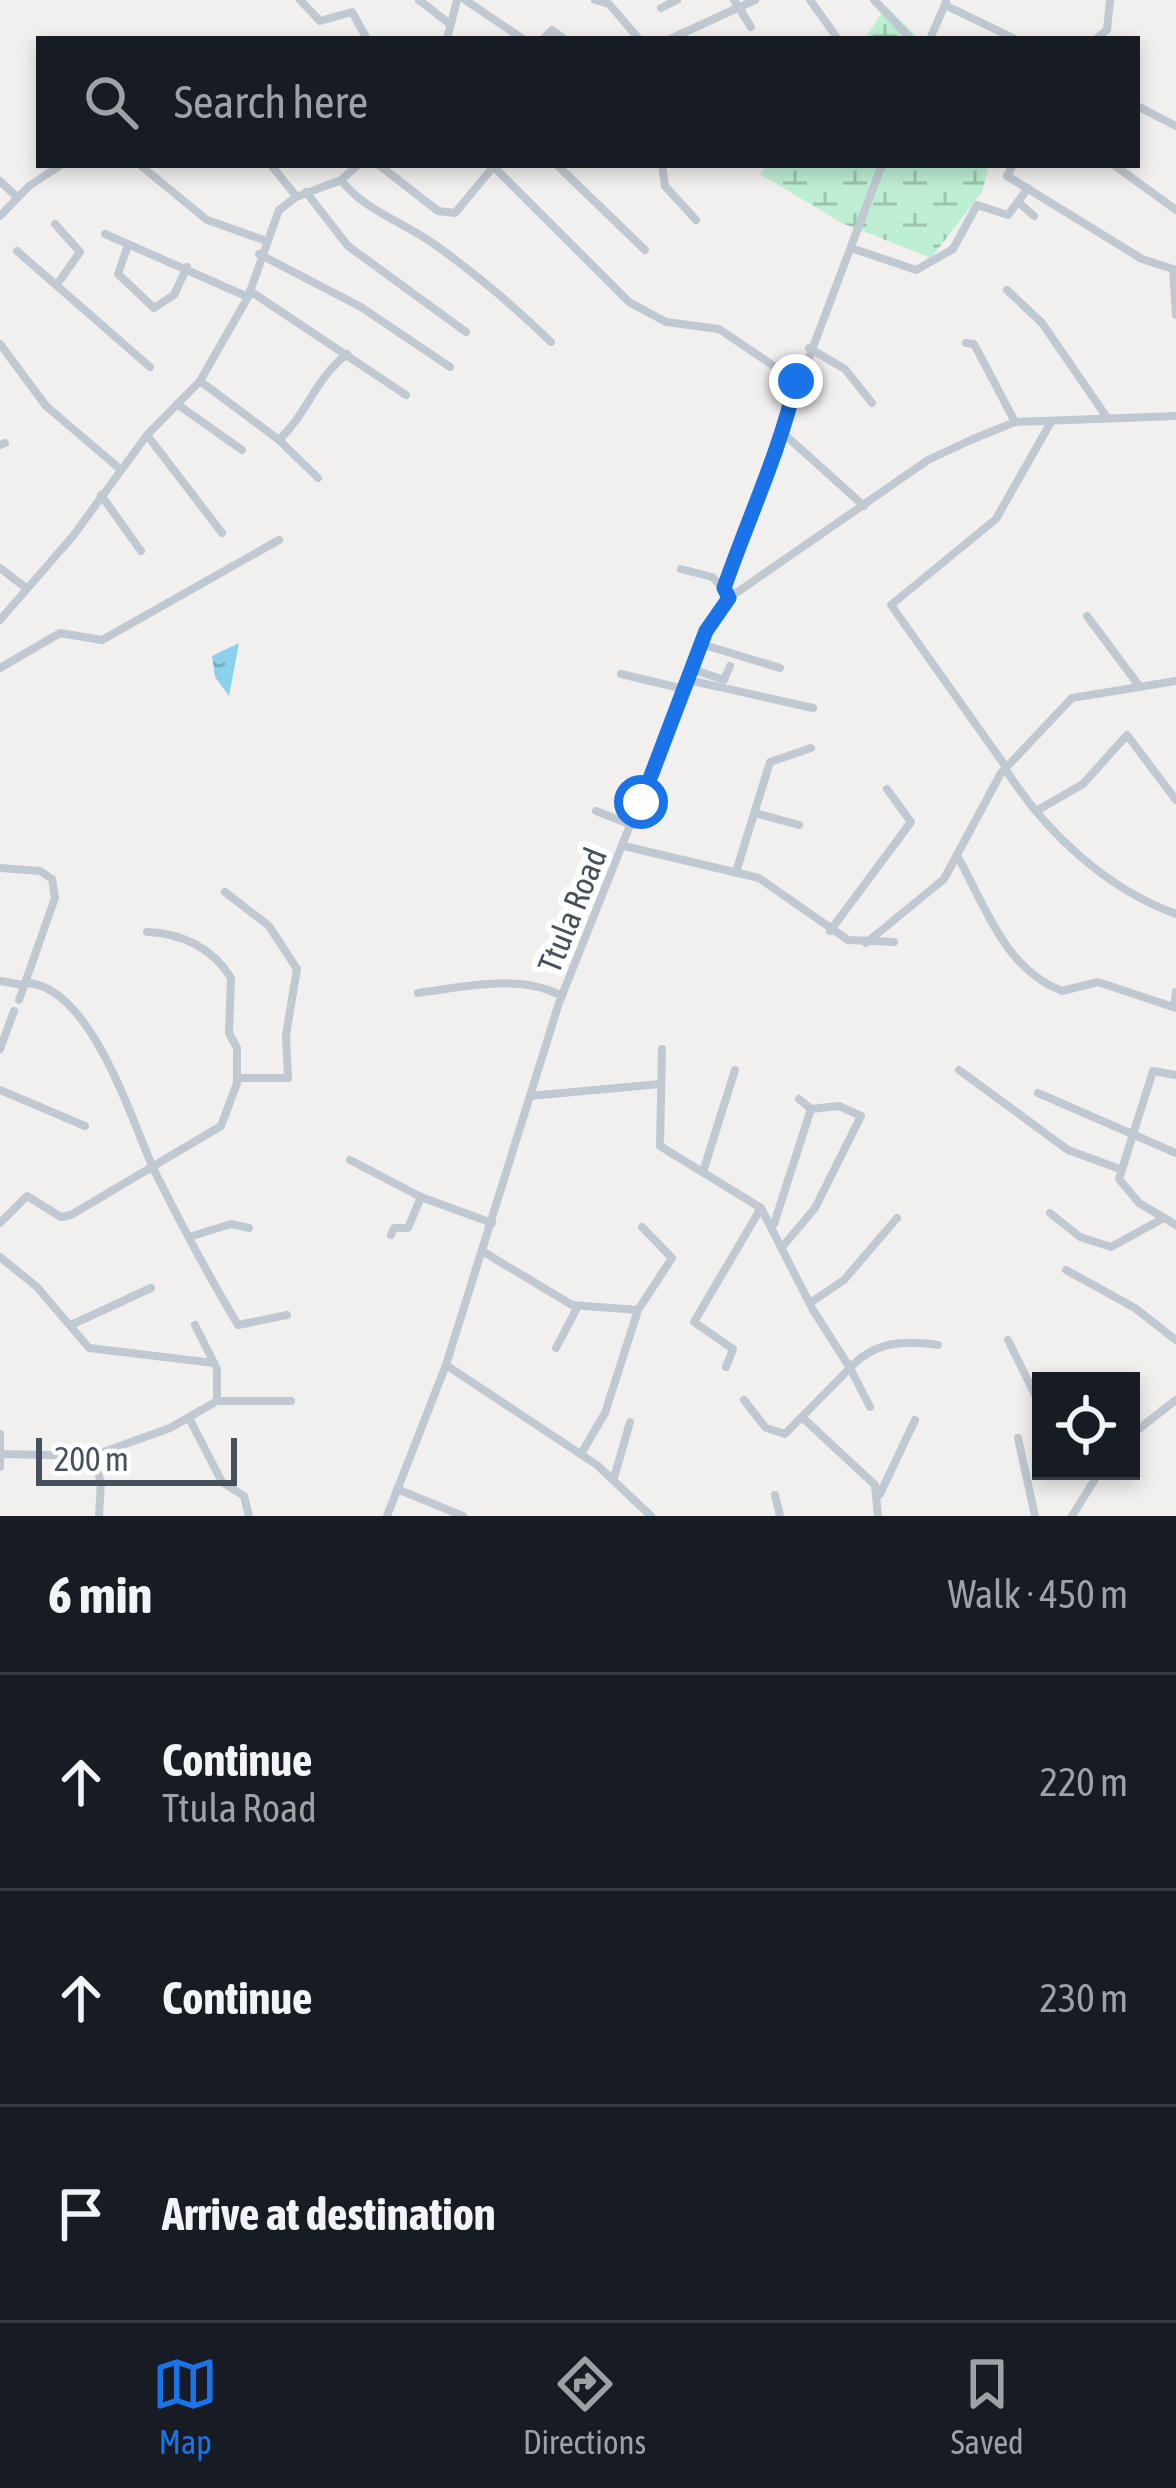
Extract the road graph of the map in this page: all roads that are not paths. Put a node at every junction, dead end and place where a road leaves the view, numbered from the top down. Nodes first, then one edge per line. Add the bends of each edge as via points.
1 (300, 0) edge
2 (418, 0) edge
3 (461, 0) edge
4 (595, 0) edge
5 (677, 0) edge
6 (755, 0) edge
7 (810, 0) edge
8 (874, 0) edge
9 (1110, 0) edge
10 (946, 2) edge
11 (737, 4) edge
12 (661, 8) dead end
13 (450, 24) junction
14 (751, 27) dead end
15 (365, 36) edge
16 (448, 36) edge
17 (518, 36) edge
18 (636, 36) edge
19 (676, 36) edge
20 (836, 36) edge
21 (908, 36) edge
22 (932, 36) edge
23 (1009, 36) edge
24 (1100, 36) edge
25 (1140, 108) edge
26 (1176, 126) edge
27 (57, 168) edge
28 (144, 168) edge
29 (274, 168) edge
30 (355, 168) edge
31 (384, 168) edge
32 (490, 168) edge
33 (494, 168) edge
34 (560, 168) edge
35 (662, 168) edge
36 (881, 168) edge
37 (1011, 168) edge
38 (1118, 168) edge
39 (341, 180) junction
40 (0, 181) edge
41 (1028, 188) junction
42 (301, 194) junction
43 (17, 197) junction
44 (1018, 202) junction
45 (1176, 211) edge
46 (1034, 215) dead end
47 (0, 216) edge
48 (696, 220) dead end
49 (55, 224) dead end
50 (105, 234) dead end
51 (264, 240) junction
52 (128, 245) junction
53 (851, 248) junction
54 (646, 250) dead end
55 (17, 251) dead end
56 (260, 254) junction
57 (187, 267) junction
58 (1175, 268) edge
59 (58, 283) junction
60 (1007, 290) dead end
61 (249, 294) junction
62 (1176, 315) edge
63 (466, 332) dead end
64 (551, 342) dead end
65 (966, 343) dead end
66 (0, 344) edge
67 (809, 348) junction
68 (347, 354) junction
69 (150, 367) dead end
70 (450, 367) dead end
71 (200, 381) junction
72 (796, 381) junction
73 (406, 395) dead end
74 (872, 403) dead end
75 (177, 404) junction
76 (1176, 416) edge
77 (1107, 417) junction
78 (1052, 420) junction
79 (1015, 422) junction
80 (784, 434) junction
81 (147, 435) junction
82 (279, 440) junction
83 (242, 450) dead end
84 (120, 469) junction
85 (318, 478) dead end
86 (101, 495) junction
87 (864, 506) junction
88 (223, 533) dead end
89 (279, 540) dead end
90 (141, 550) dead end
91 (0, 568) edge
92 (681, 569) dead end
93 (26, 588) junction
94 (724, 588) junction
95 (729, 598) junction
96 (1088, 616) dead end
97 (0, 620) edge
98 (701, 644) junction
99 (730, 666) dead end
100 (0, 668) edge
101 (780, 668) dead end
102 (692, 669) junction
103 (621, 674) dead end
104 (1176, 681) edge
105 (686, 684) junction
106 (1140, 687) junction
107 (813, 707) dead end
108 (811, 748) dead end
109 (1006, 769) junction
110 (887, 789) dead end
111 (1176, 800) edge
112 (1038, 810) junction
113 (596, 811) dead end
114 (755, 813) junction
115 (632, 825) junction
116 (799, 825) dead end
117 (624, 846) junction
118 (959, 860) junction
119 (0, 868) edge
120 (736, 872) junction
121 (226, 892) dead end
122 (1176, 914) edge
123 (830, 931) junction
124 (147, 932) dead end
125 (894, 942) dead end
126 (866, 943) junction
127 (0, 981) edge
128 (26, 984) junction
129 (1176, 992) edge
130 (418, 993) dead end
131 (562, 996) junction
132 (19, 1000) dead end
133 (1175, 1007) edge
134 (14, 1011) dead end
135 (0, 1049) edge
136 (662, 1049) dead end
137 (735, 1070) dead end
138 (959, 1070) dead end
139 (1176, 1075) edge
140 (237, 1078) junction
141 (661, 1084) junction
142 (0, 1090) edge
143 (1039, 1093) dead end
144 (530, 1096) junction
145 (799, 1099) dead end
146 (811, 1109) junction
147 (85, 1126) dead end
148 (1131, 1138) junction
149 (1176, 1153) edge
150 (350, 1160) dead end
151 (154, 1168) junction
152 (1120, 1168) junction
153 (703, 1172) junction
154 (421, 1196) junction
155 (761, 1208) junction
156 (1051, 1213) dead end
157 (2, 1218) edge
158 (897, 1218) dead end
159 (1163, 1218) junction
160 (493, 1223) junction
161 (773, 1225) junction
162 (1176, 1225) edge
163 (642, 1227) dead end
164 (249, 1228) dead end
165 (392, 1235) dead end
166 (189, 1238) junction
167 (783, 1246) junction
168 (482, 1251) junction
169 (0, 1257) edge
170 (1066, 1270) dead end
171 (151, 1288) dead end
172 (810, 1303) junction
173 (578, 1306) junction
174 (638, 1310) junction
175 (287, 1315) dead end
176 (71, 1325) junction
177 (196, 1325) dead end
178 (1008, 1340) dead end
179 (1176, 1340) edge
180 (938, 1345) dead end
181 (556, 1348) dead end
182 (214, 1363) junction
183 (446, 1365) junction
184 (726, 1367) dead end
185 (850, 1367) junction
186 (1032, 1389) edge
187 (744, 1400) dead end
188 (1176, 1400) edge
189 (217, 1401) junction
190 (291, 1401) dead end
191 (870, 1407) dead end
192 (190, 1418) junction
193 (803, 1418) junction
194 (915, 1420) dead end
195 (630, 1422) dead end
196 (1140, 1428) edge
197 (0, 1434) edge
198 (1018, 1438) dead end
199 (1, 1453) edge
200 (581, 1454) junction
201 (92, 1456) junction
202 (0, 1467) edge
203 (614, 1478) junction
204 (1092, 1480) edge
205 (397, 1489) junction
206 (775, 1495) dead end
207 (879, 1496) junction
208 (99, 1516) edge
209 (249, 1516) edge
210 (387, 1516) edge
211 (464, 1516) edge
212 (651, 1516) edge
213 (780, 1516) edge
214 (878, 1516) edge
215 (1035, 1516) edge
216 (1072, 1516) edge

1 - 15 street via 320,21 352,12
2 - 13 street
3 - 13 street
3 - 17 street
4 - 18 street via 609,4
5 - 12 street
6 - 11 street
7 - 20 street
8 - 21 street
9 - 24 street
10 - 22 street
10 - 23 street
11 - 14 street
11 - 19 street
13 - 16 street
25 - 26 street
27 - 43 street
28 - 51 street via 207,220
29 - 42 street
30 - 39 street
31 - 32 street via 438,211 454,213
33 - 72 street via 629,302 666,322 719,329
34 - 54 street
35 - 48 street via 665,186
36 - 53 street
37 - 41 street via 1007,176
38 - 45 street
39 - 42 street
39 - 64 street via 369,208 394,216 488,284
40 - 43 street
41 - 44 street
41 - 58 street via 1142,259
42 - 51 street via 279,210
42 - 63 street via 348,246
43 - 47 street
44 - 46 street
44 - 53 street via 1002,217 977,205 953,249 916,270
49 - 59 street via 80,252
50 - 52 street
51 - 56 street
52 - 57 street
52 - 57 street via 118,274 154,308 174,295
53 - 67 street
55 - 59 street
56 - 61 street
56 - 70 street via 361,307
57 - 61 street
58 - 62 street
59 - 69 street via 88,319
60 - 77 street via 1042,323
61 - 68 street
61 - 71 street
65 - 79 street via 988,365
66 - 84 street via 46,406
67 - 72 street
67 - 74 street via 845,369
68 - 73 street
68 - 82 street via 321,374 313,401
71 - 75 street
71 - 82 street
72 - 80 street
75 - 81 street
75 - 83 street
76 - 77 street, Ttula Road
77 - 78 street, Ttula Road
78 - 79 street, Ttula Road
78 - 109 street via 996,520 890,605
79 - 87 street, Ttula Road via 941,453
80 - 87 street
80 - 94 street
81 - 84 street
81 - 88 street
82 - 85 street
84 - 86 street
86 - 90 street
86 - 93 street
87 - 95 street, Ttula Road
89 - 100 street via 103,640 60,633
91 - 93 street
92 - 94 street
93 - 97 street
94 - 95 street
95 - 98 street, Ttula Road
96 - 106 street
98 - 101 street
98 - 102 street, Ttula Road
99 - 102 street via 724,680
102 - 105 street, Ttula Road
103 - 105 street
104 - 106 street
105 - 107 street
105 - 115 street, Ttula Road
106 - 109 street via 1072,698
108 - 114 street via 770,762
109 - 112 street
109 - 118 street
110 - 123 street via 911,822
111 - 112 street via 1127,735 1083,784
112 - 122 street via 1100,875
113 - 115 street
114 - 116 street
114 - 120 street
115 - 117 street, Ttula Road
117 - 120 street
117 - 131 street, Ttula Road
118 - 126 street
118 - 133 street via 1028,971 1062,991 1090,981
119 - 128 street via 52,879 55,898
120 - 123 street via 770,884
121 - 140 street via 269,926 297,969 288,1078
123 - 126 street
124 - 140 street via 177,935 232,978
125 - 126 street
127 - 128 street
128 - 132 street
128 - 151 street via 62,1003 103,1053
129 - 133 street
130 - 131 street via 491,983 543,986
131 - 144 street, Ttula Road
134 - 135 street
136 - 141 street
137 - 153 street
138 - 152 street via 1067,1150
139 - 148 street via 1154,1071
140 - 151 street via 221,1126
141 - 144 street
141 - 153 street via 660,1146
142 - 147 street
143 - 148 street
144 - 160 street, Ttula Road
145 - 146 street
146 - 161 street
146 - 167 street via 839,1106 861,1116 815,1208
148 - 149 street
148 - 152 street
150 - 154 street
151 - 157 street via 66,1217 28,1196
151 - 166 street
152 - 159 street via 1125,1190
153 - 155 street
154 - 160 street
154 - 165 street via 411,1226
155 - 161 street
155 - 184 street via 694,1322 733,1349
156 - 159 street via 1080,1237 1111,1247
158 - 172 street via 844,1280
159 - 162 street
160 - 168 street, Ttula Road
161 - 167 street
163 - 174 street via 673,1255
164 - 166 street
166 - 175 street via 238,1325
167 - 172 street
168 - 173 street
168 - 183 street, Ttula Road
169 - 176 street
170 - 179 street
171 - 176 street
172 - 185 street
173 - 174 street
173 - 181 street
174 - 200 street via 605,1413
176 - 182 street via 93,1350
177 - 182 street
178 - 186 street
180 - 185 street via 880,1345
182 - 189 street
183 - 200 street
183 - 205 street, Ttula Road
185 - 191 street
185 - 193 street
187 - 193 street via 778,1434
188 - 196 street
189 - 190 street
189 - 192 street
192 - 201 street
192 - 209 street via 222,1482 244,1496
193 - 207 street
194 - 207 street
195 - 203 street
197 - 199 street
198 - 215 street
199 - 201 street
199 - 202 street
200 - 203 street
201 - 208 street
203 - 212 street
204 - 216 street
205 - 210 street, Ttula Road
205 - 211 street
206 - 213 street
207 - 214 street

